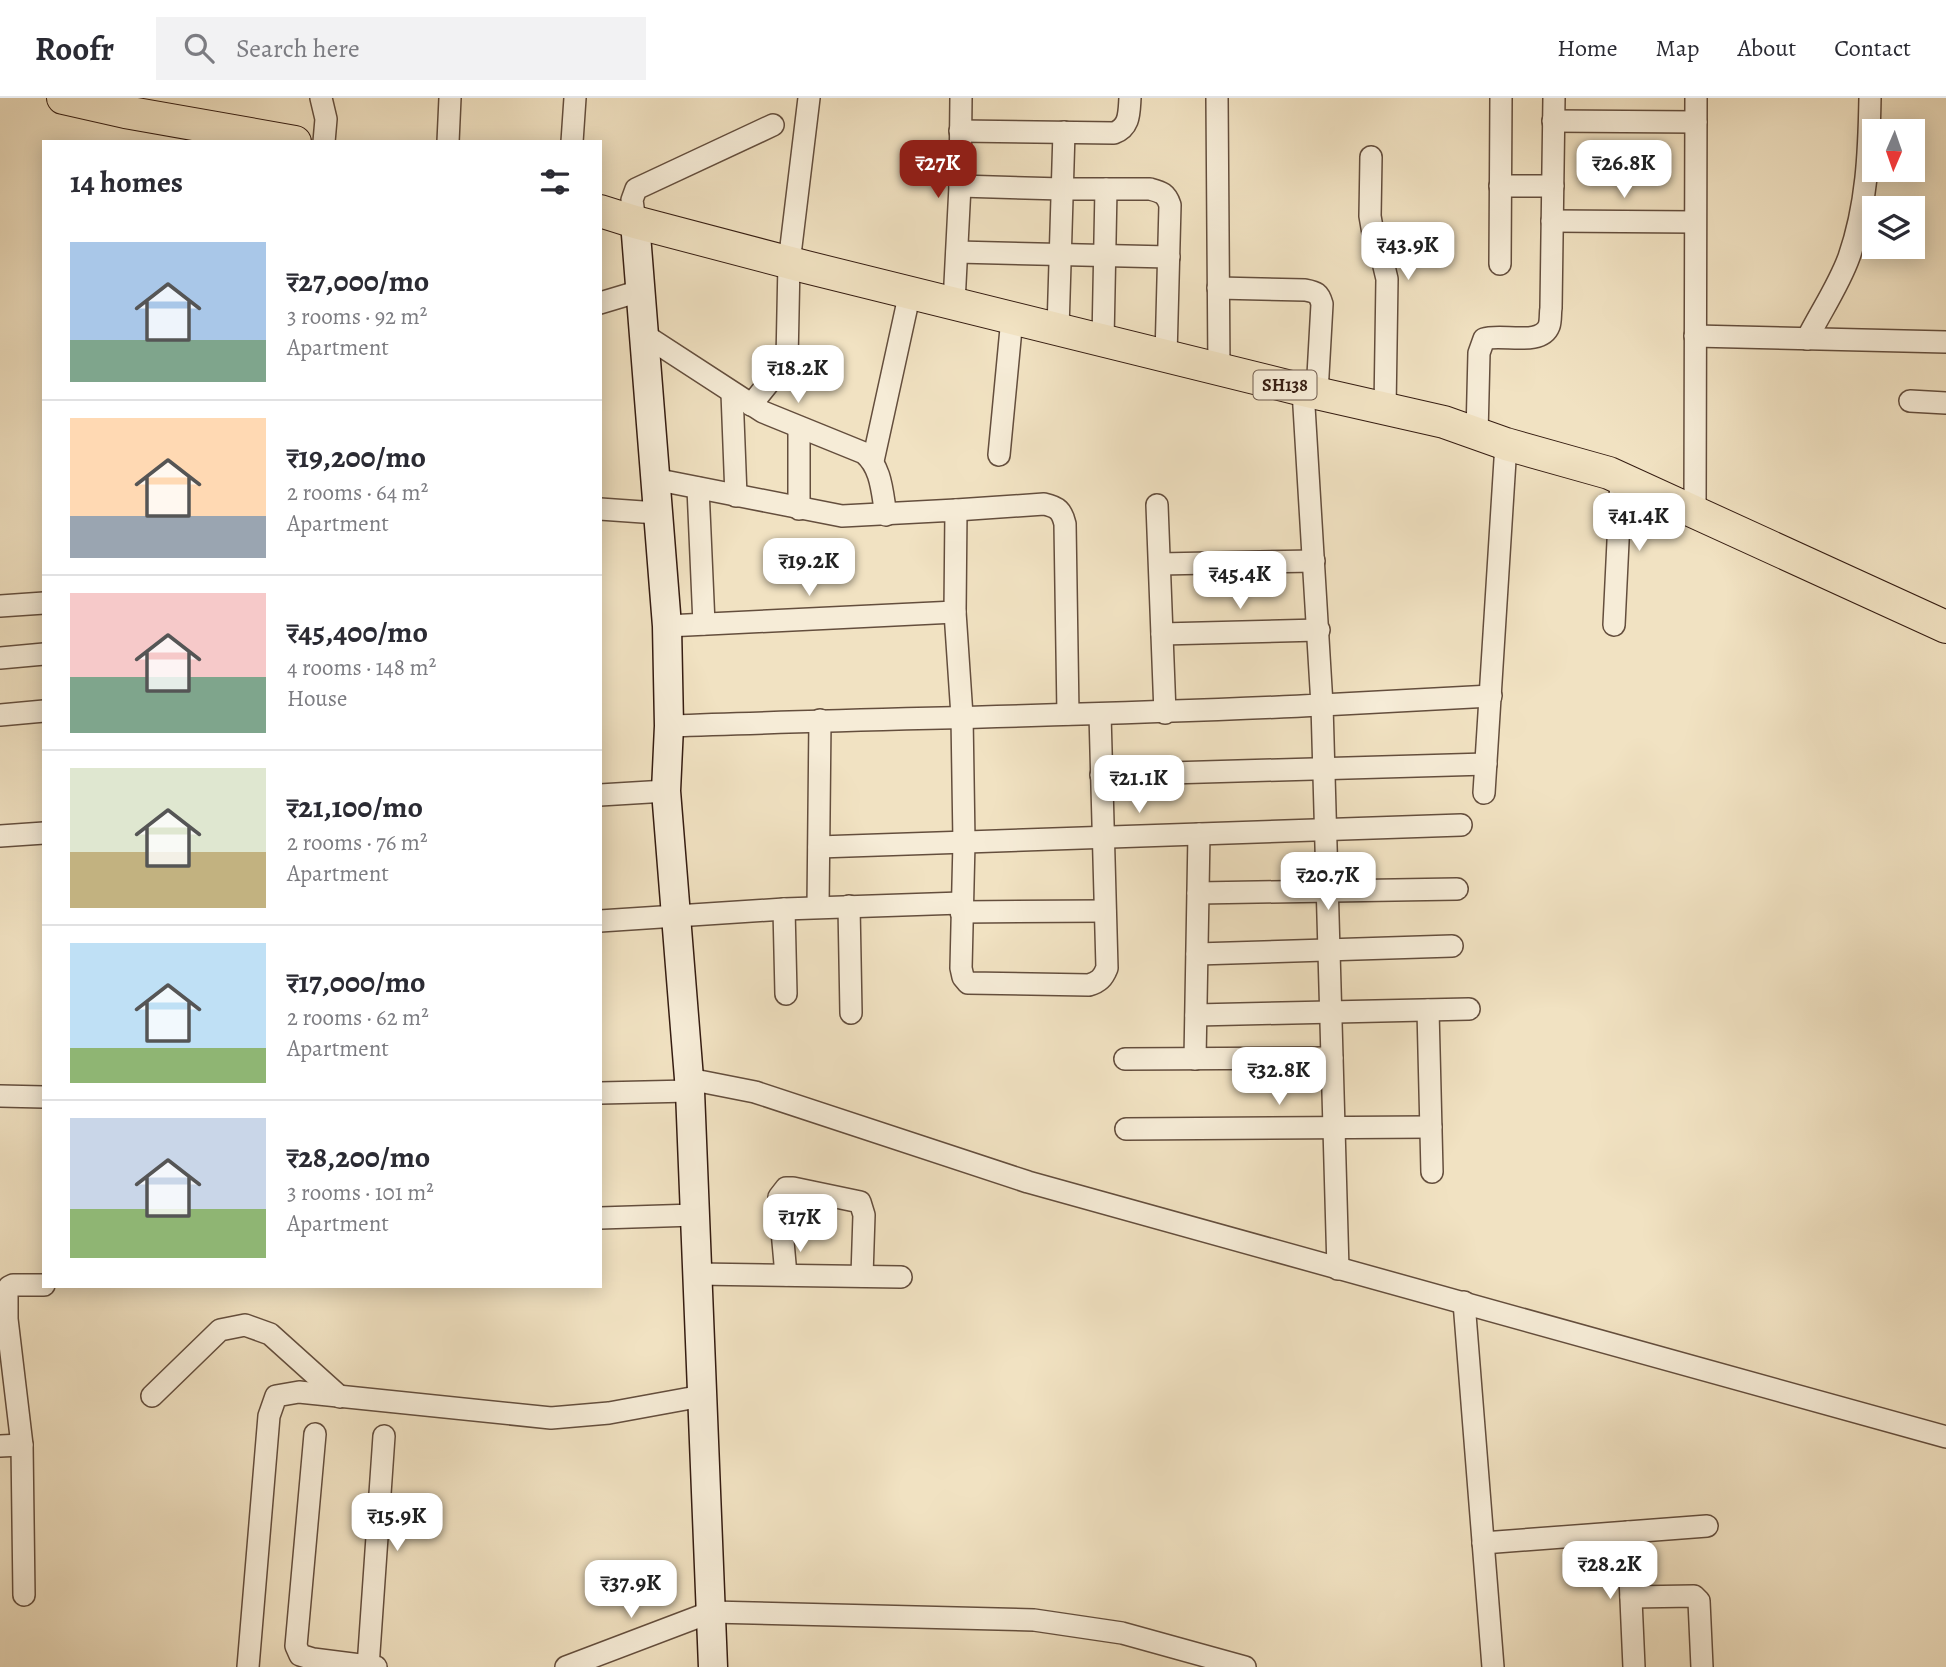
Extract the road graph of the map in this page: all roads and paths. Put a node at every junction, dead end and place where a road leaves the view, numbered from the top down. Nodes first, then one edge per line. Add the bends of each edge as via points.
1 (63, 98) edge
2 (321, 98) edge
3 (450, 98) edge
4 (575, 98) edge
5 (808, 98) edge
6 (961, 98) edge
7 (1130, 98) edge
8 (1217, 98) edge
9 (1501, 98) edge
10 (1553, 98) edge
11 (1696, 98) edge
12 (1870, 98) edge
13 (1553, 121) junction
14 (1696, 122) junction
15 (773, 125) dead end
16 (960, 131) junction
17 (1064, 132) junction
18 (211, 134) edge
19 (274, 140) edge
20 (324, 140) edge
21 (448, 140) edge
22 (572, 140) edge
23 (1371, 157) dead end
24 (960, 186) junction
25 (1500, 186) junction
26 (1553, 186) junction
27 (1062, 189) junction
28 (1106, 189) junction
29 (602, 212) edge
30 (1552, 221) junction
31 (635, 222) junction
32 (1695, 222) junction
33 (957, 252) junction
34 (1060, 254) junction
35 (1104, 256) junction
36 (1169, 257) junction
37 (789, 263) junction
38 (1500, 264) dead end
39 (1219, 288) junction
40 (640, 291) junction
41 (910, 292) junction
42 (602, 302) edge
43 (954, 303) junction
44 (1012, 318) junction
45 (1058, 329) junction
46 (643, 334) junction
47 (1695, 336) junction
48 (1807, 339) junction
49 (1103, 340) junction
50 (1946, 342) edge
51 (1166, 356) junction
52 (1219, 369) junction
53 (1310, 392) junction
54 (742, 399) junction
55 (1910, 401) dead end
56 (1946, 402) edge
57 (1385, 409) junction
58 (799, 428) junction
59 (1491, 439) junction
60 (999, 455) dead end
61 (873, 461) junction
62 (654, 479) junction
63 (1621, 479) junction
64 (698, 488) junction
65 (736, 496) junction
66 (1157, 505) dead end
67 (602, 509) edge
68 (799, 509) junction
69 (956, 510) junction
70 (657, 513) junction
71 (1695, 513) junction
72 (886, 514) junction
73 (1314, 561) junction
74 (1160, 564) junction
75 (42, 603) edge
76 (0, 606) edge
77 (955, 612) junction
78 (704, 624) junction
79 (1614, 625) dead end
80 (667, 626) junction
81 (1946, 626) edge
82 (1319, 630) junction
83 (1162, 634) junction
84 (42, 654) edge
85 (0, 658) edge
86 (1491, 696) junction
87 (1322, 705) junction
88 (42, 712) edge
89 (1166, 713) junction
90 (1068, 714) junction
91 (1100, 714) junction
92 (0, 715) edge
93 (962, 716) junction
94 (820, 720) junction
95 (669, 726) junction
96 (1486, 764) junction
97 (1324, 768) junction
98 (1101, 775) junction
99 (666, 791) junction
100 (1484, 793) dead end
101 (602, 795) edge
102 (1461, 825) dead end
103 (1324, 830) junction
104 (42, 833) edge
105 (1199, 834) junction
106 (0, 836) edge
107 (1103, 838) junction
108 (964, 842) junction
109 (819, 847) junction
110 (1457, 889) dead end
111 (1326, 891) junction
112 (1199, 893) junction
113 (849, 906) junction
114 (961, 907) junction
115 (818, 908) junction
116 (784, 909) junction
117 (1105, 911) junction
118 (676, 914) junction
119 (602, 920) edge
120 (1452, 946) dead end
121 (1329, 949) junction
122 (1198, 954) junction
123 (786, 994) dead end
124 (1469, 1009) dead end
125 (1428, 1010) junction
126 (851, 1013) dead end
127 (1331, 1013) junction
128 (1196, 1016) junction
129 (1332, 1058) junction
130 (1125, 1059) dead end
131 (1195, 1059) junction
132 (690, 1085) junction
133 (602, 1093) edge
134 (0, 1096) edge
135 (42, 1097) edge
136 (1431, 1126) junction
137 (1334, 1127) junction
138 (1126, 1129) dead end
139 (1432, 1172) dead end
140 (695, 1215) junction
141 (602, 1218) edge
142 (1338, 1269) junction
143 (697, 1274) junction
144 (786, 1275) junction
145 (862, 1276) junction
146 (901, 1277) dead end
147 (42, 1285) edge
148 (1464, 1302) junction
149 (152, 1396) dead end
150 (340, 1396) junction
151 (702, 1396) junction
152 (315, 1434) dead end
153 (384, 1436) dead end
154 (1946, 1437) edge
155 (22, 1445) junction
156 (0, 1446) edge
157 (1707, 1526) dead end
158 (1628, 1532) junction
159 (1483, 1543) junction
160 (24, 1595) dead end
161 (1631, 1597) junction
162 (711, 1612) junction
163 (1231, 1665) edge
164 (248, 1667) edge
165 (370, 1667) edge
166 (566, 1667) edge
167 (713, 1667) edge
168 (1493, 1667) edge
169 (1634, 1667) edge
170 (1702, 1667) edge

1 - 18 main road
2 - 20 street
3 - 21 street
4 - 22 street
5 - 37 street
6 - 16 street
7 - 17 street via 1128,122 1121,130
8 - 39 street
9 - 25 street
10 - 13 street
11 - 14 street
12 - 48 street via 1866,191 1858,223 1848,259
13 - 14 street
13 - 26 street
14 - 32 street
15 - 31 street via 636,189 632,200
16 - 17 street
16 - 24 street
17 - 27 street
18 - 19 main road
23 - 57 street via 1370,216 1387,279
24 - 27 street
24 - 33 street
25 - 26 street
25 - 38 street
26 - 30 street
27 - 28 street
27 - 34 street
28 - 35 street
28 - 36 street via 1150,189 1167,196
29 - 31 main road, SH138
30 - 32 street
30 - 59 street via 1549,326 1533,338 1484,339 1479,353
31 - 37 main road, SH138
31 - 40 street
32 - 47 street
33 - 34 street
33 - 43 street
34 - 35 street
34 - 45 street
35 - 36 street
35 - 49 street
36 - 51 street
37 - 41 main road, SH138
37 - 54 street via 788,360
39 - 52 street
39 - 53 street via 1305,290 1320,296
40 - 42 street
40 - 46 street
41 - 43 main road, SH138
41 - 61 street
43 - 44 main road, SH138
44 - 45 main road, SH138
44 - 60 street
45 - 49 main road, SH138
46 - 54 street
46 - 62 street
47 - 48 street
47 - 71 street
48 - 50 street
49 - 51 main road, SH138
51 - 52 main road, SH138
52 - 53 main road, SH138
53 - 57 main road, SH138
53 - 73 street
54 - 58 street
54 - 65 street
55 - 56 street
57 - 59 main road, SH138 via 1444,422
58 - 61 street via 864,453
58 - 68 street
59 - 63 main road, SH138
59 - 86 street
61 - 72 street
62 - 64 street
62 - 70 street
63 - 71 main road, SH138
63 - 79 street
64 - 65 street
64 - 78 street
65 - 68 street
66 - 74 street
67 - 70 street
68 - 72 street via 842,516
69 - 72 street
69 - 77 street
69 - 90 street via 1045,504 1063,513
70 - 80 street
71 - 81 main road, SH138
73 - 74 street
73 - 82 street
74 - 83 street
75 - 76 street
77 - 78 street
77 - 93 street
78 - 80 street
80 - 95 street
82 - 83 street
82 - 87 street
83 - 89 street
84 - 85 street
86 - 87 street
86 - 96 street
87 - 89 street
87 - 97 street
88 - 92 street
89 - 91 street
90 - 91 street
90 - 93 street
91 - 98 street
93 - 94 street
93 - 108 street
94 - 95 street
94 - 109 street
95 - 99 street
96 - 97 street
96 - 100 street
97 - 98 street
97 - 103 street
98 - 107 street
99 - 101 street
99 - 118 street
102 - 103 street
103 - 105 street
103 - 111 street
104 - 106 street
105 - 107 street
105 - 112 street
107 - 108 street
107 - 117 street
108 - 109 street
108 - 114 street
109 - 115 street
110 - 111 street
111 - 112 street
111 - 121 street
112 - 122 street
113 - 114 street
113 - 115 street
113 - 126 street
114 - 117 street
114 - 117 street via 961,968 968,983 1099,982 1107,968
115 - 116 street
116 - 118 street
116 - 123 street
118 - 119 street
118 - 132 street
120 - 121 street
121 - 122 street
121 - 127 street
122 - 128 street
124 - 125 street
125 - 127 street
125 - 136 street
127 - 128 street
127 - 129 street
128 - 131 street
129 - 131 street
129 - 137 street
130 - 131 street
132 - 133 street
132 - 140 street
132 - 142 street via 755,1092 1027,1182
134 - 135 street
136 - 137 street
136 - 139 street
137 - 138 street
137 - 142 street
140 - 141 street
140 - 143 street
142 - 148 street
143 - 144 street
143 - 151 street
144 - 145 street
144 - 145 street via 779,1197 786,1188 793,1188 860,1202
145 - 146 street
147 - 155 street via 13,1285 7,1294
148 - 154 street
148 - 159 street
149 - 150 street via 220,1330 246,1325 270,1334
150 - 151 street via 551,1418
150 - 164 street via 284,1393 276,1396 272,1405
151 - 162 street
152 - 165 street via 296,1646 300,1655 313,1659
153 - 165 street
155 - 156 street
155 - 160 street
157 - 158 street
158 - 159 street
158 - 161 street
159 - 168 street
161 - 169 street
161 - 170 street via 1694,1597 1699,1601
162 - 163 street via 1034,1620 1122,1633
162 - 166 street
162 - 167 street

